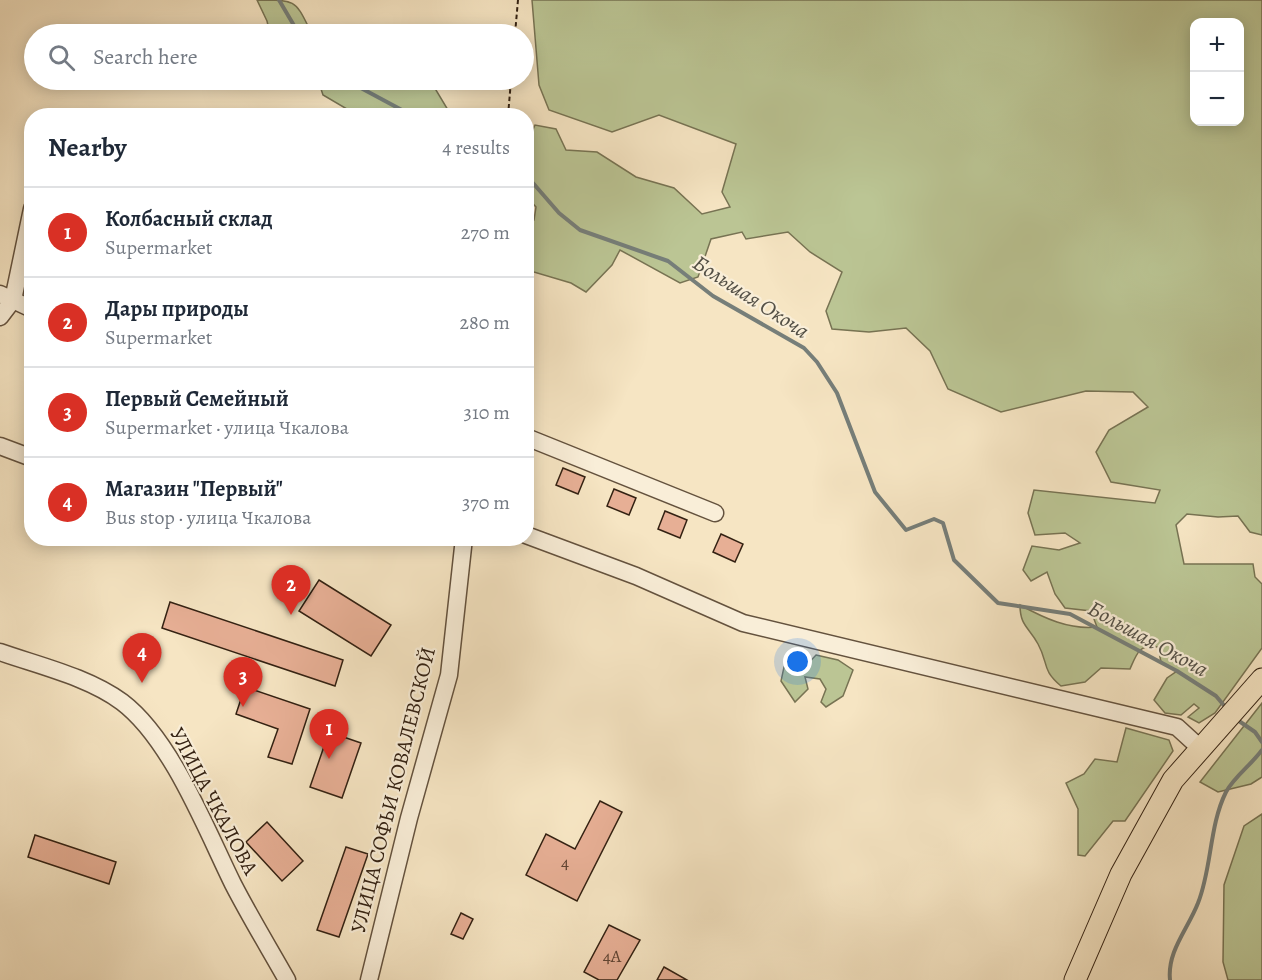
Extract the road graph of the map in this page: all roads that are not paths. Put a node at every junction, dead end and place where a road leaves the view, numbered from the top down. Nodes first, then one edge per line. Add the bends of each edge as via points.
1 (24, 236) edge
2 (6, 297) edge
3 (24, 305) edge
4 (0, 317) edge
5 (534, 440) edge
6 (0, 446) edge
7 (24, 455) edge
8 (715, 513) dead end
9 (534, 538) edge
10 (463, 546) edge
11 (0, 652) edge
12 (1262, 680) edge
13 (1200, 748) junction
14 (286, 980) edge
15 (369, 980) edge
16 (1074, 980) edge

1 - 2 street
2 - 3 street
2 - 4 street
5 - 8 street
6 - 7 street
9 - 13 street via 636,576 743,623 1178,727
10 - 15 street, УЛИЦА СОФЬИ КОВАЛЕВСКОЙ via 449,675
11 - 14 street, УЛИЦА ЧКАЛОВА via 69,675 116,699 154,735
12 - 13 main road
13 - 16 main road via 1173,780 1121,874

